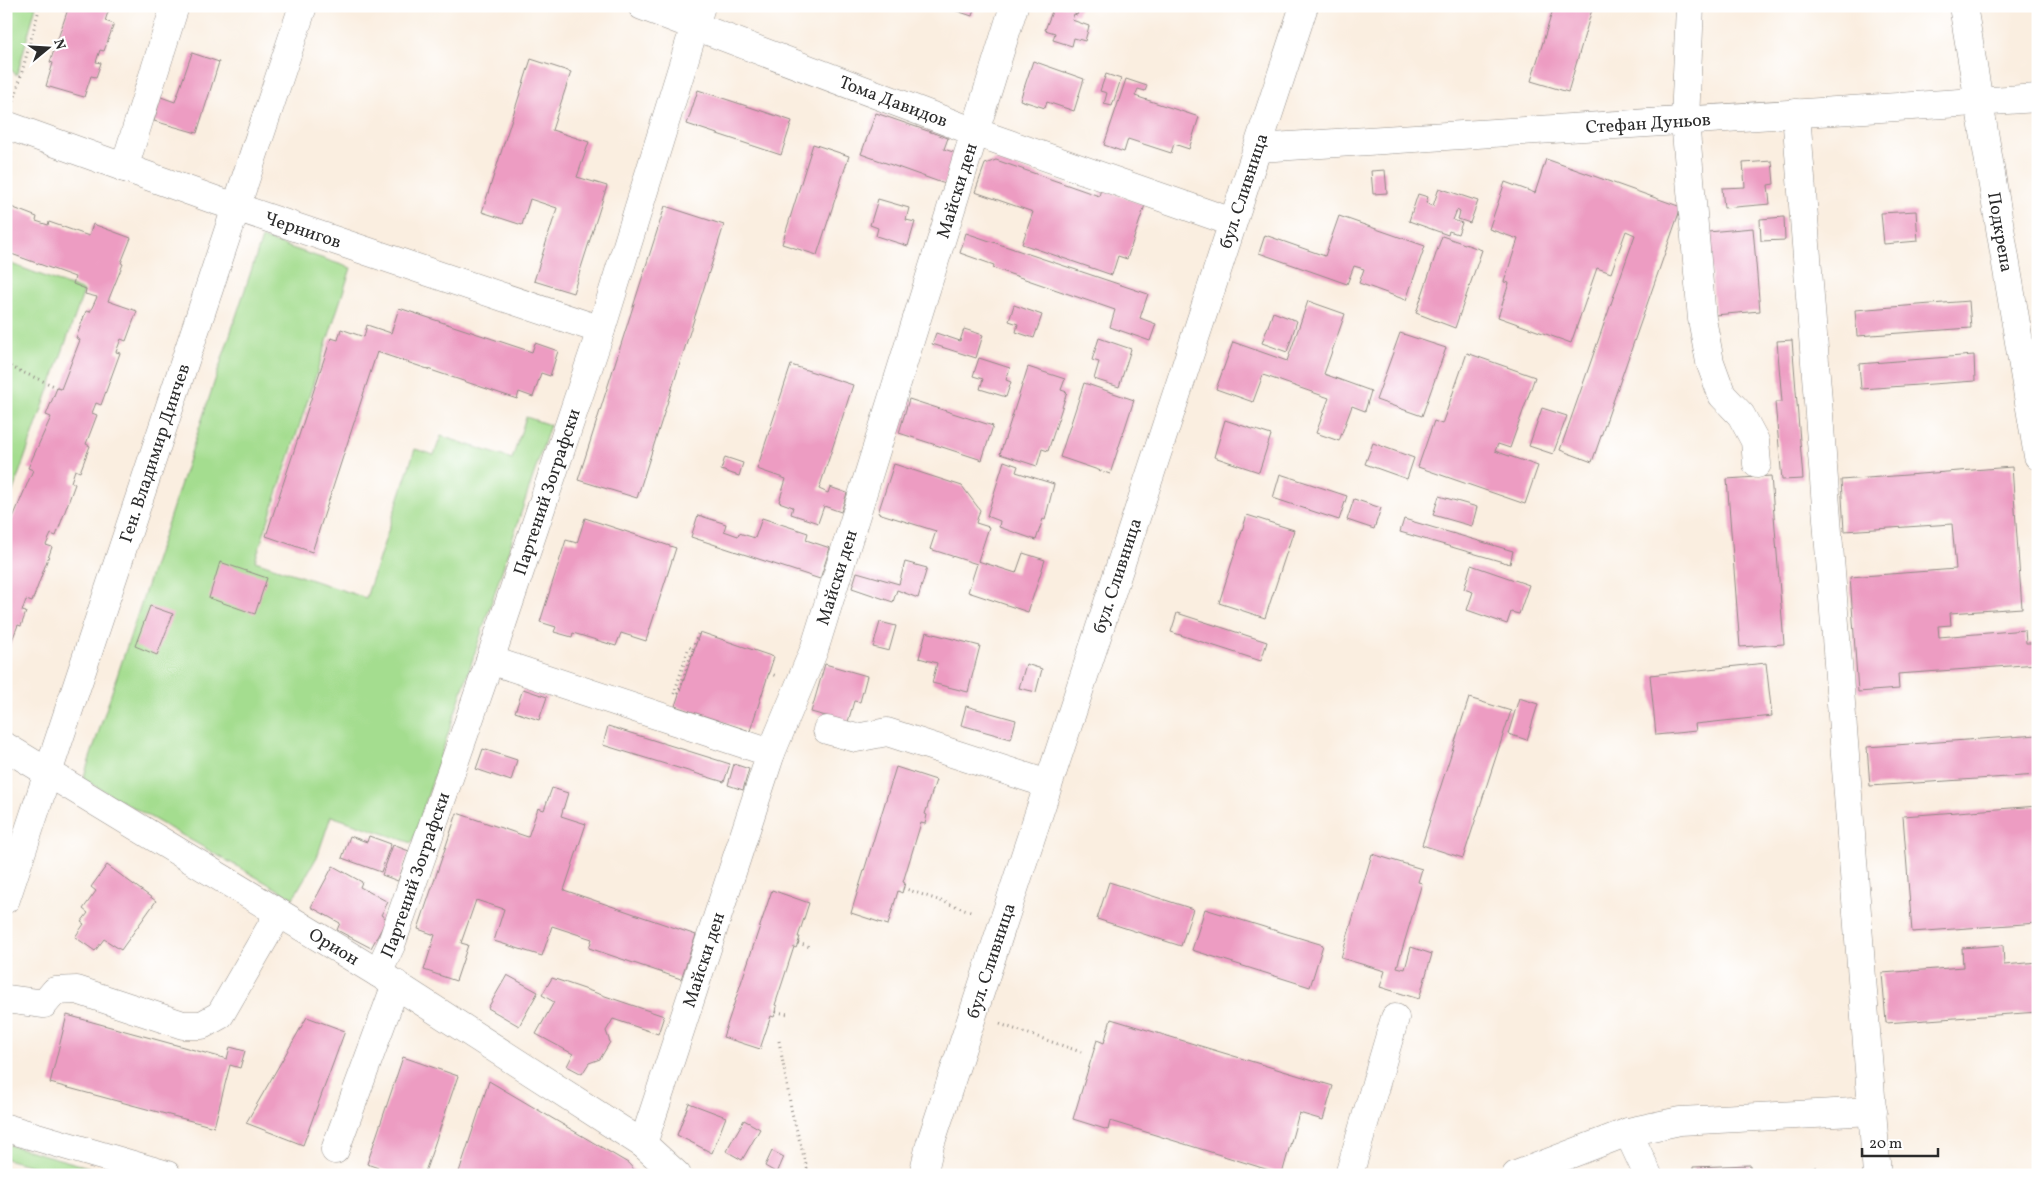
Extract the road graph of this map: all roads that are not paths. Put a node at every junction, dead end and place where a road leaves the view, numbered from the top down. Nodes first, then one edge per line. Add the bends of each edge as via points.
1 (175, 6) edge
2 (303, 6) edge
3 (642, 6) edge
4 (1014, 6) edge
5 (1304, 6) edge
6 (1690, 6) edge
7 (1962, 6) edge
8 (698, 16) edge
9 (2038, 98) edge
10 (1978, 101) junction
11 (1796, 113) junction
12 (1686, 120) junction
13 (7, 126) edge
14 (975, 132) junction
15 (1258, 148) junction
16 (124, 168) junction
17 (236, 207) junction
18 (1232, 222) junction
19 (601, 330) junction
20 (2036, 439) edge
21 (1757, 464) dead end
22 (490, 660) junction
23 (827, 730) dead end
24 (6, 748) edge
25 (771, 753) junction
26 (48, 773) junction
27 (1048, 784) junction
28 (6, 899) edge
29 (279, 913) junction
30 (387, 979) junction
31 (6, 999) edge
32 (1395, 1018) dead end
33 (1873, 1111) junction
34 (6, 1128) edge
35 (1628, 1132) junction
36 (643, 1144) junction
37 (930, 1145) junction
38 (335, 1150) dead end
39 (167, 1175) edge
40 (677, 1175) edge
41 (916, 1175) edge
42 (923, 1175) edge
43 (1349, 1175) edge
44 (1516, 1175) edge
45 (1648, 1175) edge
46 (1878, 1175) edge

1 - 16 street
2 - 17 street, Ген. Владимир Динчев
3 - 8 street, Тома Давидов
4 - 14 street, Майски ден
5 - 15 street, бул. Сливница
6 - 12 street
7 - 10 street, Подкрепа
8 - 14 street, Тома Давидов
8 - 19 street, Партений Зографски
9 - 10 street, Стефан Дуньов
10 - 11 street, Стефан Дуньов
10 - 20 street, Подкрепа
11 - 12 street, Стефан Дуньов
11 - 33 street
12 - 15 street, Стефан Дуньов
12 - 21 street via 1702,319 1710,362 1722,395 1741,414 1755,441
13 - 16 street, Чернигов
14 - 18 street, Тома Давидов
14 - 25 street, Майски ден via 814,650
15 - 18 street, бул. Сливница
16 - 17 street, Чернигов
17 - 19 street, Чернигов
17 - 26 street, Ген. Владимир Динчев
18 - 27 street, бул. Сливница
19 - 22 street, Партений Зографски
22 - 25 street via 670,711
22 - 30 street, Партений Зографски via 391,945
23 - 27 street via 856,738 887,732
24 - 26 street, Орион
25 - 36 street, Майски ден
26 - 28 street, Ген. Владимир Динчев
26 - 29 street, Орион
27 - 37 street, бул. Сливница
29 - 30 street, Орион
29 - 31 street via 220,1015 202,1025 183,1026 77,990 55,991 44,1004
30 - 36 street, Орион
30 - 38 street, Партений Зографски
32 - 43 street
33 - 35 street via 1680,1121
33 - 46 street
34 - 39 street
35 - 44 street
35 - 45 street
36 - 40 street, Орион
37 - 41 street, бул. Сливница
37 - 42 street, бул. Сливница

